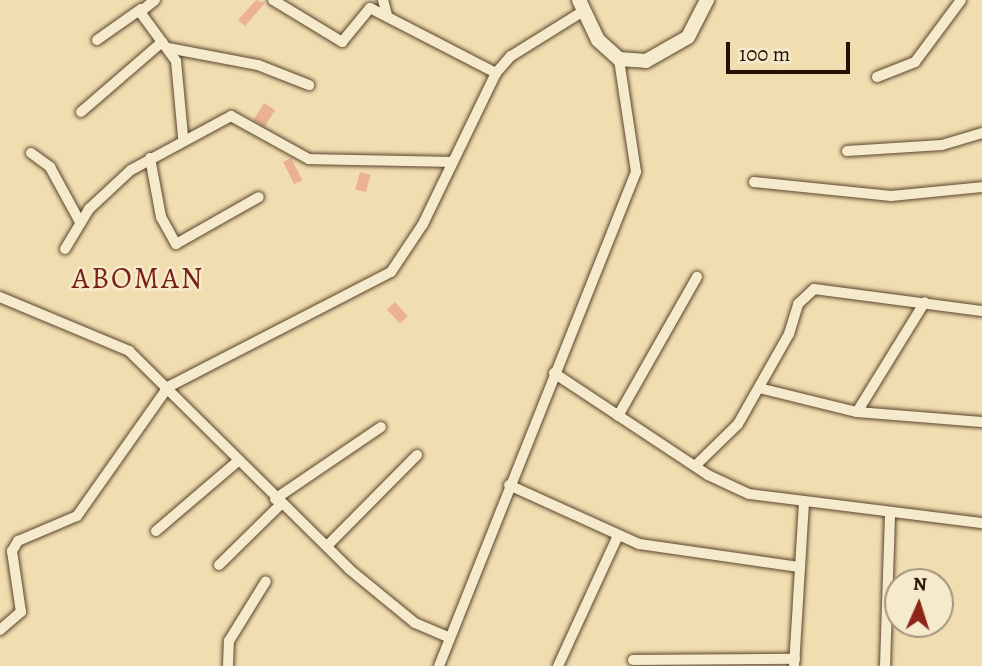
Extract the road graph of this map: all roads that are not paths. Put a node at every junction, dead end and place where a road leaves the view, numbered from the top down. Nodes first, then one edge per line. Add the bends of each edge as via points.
1 (155, 0) edge
2 (273, 0) edge
3 (383, 0) edge
4 (707, 0) edge
5 (961, 0) edge
6 (581, 6) edge
7 (141, 9) junction
8 (387, 15) junction
9 (97, 40) dead end
10 (165, 45) junction
11 (619, 59) junction
12 (496, 73) junction
13 (877, 77) dead end
14 (309, 85) dead end
15 (81, 112) dead end
16 (982, 133) edge
17 (183, 136) junction
18 (847, 152) dead end
19 (31, 153) dead end
20 (150, 158) junction
21 (450, 162) junction
22 (754, 182) dead end
23 (982, 187) edge
24 (259, 197) dead end
25 (80, 222) junction
26 (65, 249) dead end
27 (697, 277) dead end
28 (0, 297) edge
29 (925, 302) junction
30 (982, 311) edge
31 (554, 373) junction
32 (168, 387) junction
33 (759, 388) junction
34 (857, 412) junction
35 (618, 416) junction
36 (982, 422) edge
37 (380, 427) dead end
38 (417, 456) dead end
39 (239, 461) junction
40 (695, 466) junction
41 (509, 485) junction
42 (278, 501) junction
43 (804, 503) junction
44 (890, 515) junction
45 (982, 523) edge
46 (156, 531) dead end
47 (617, 538) junction
48 (327, 546) junction
49 (219, 565) dead end
50 (799, 567) junction
51 (266, 581) dead end
52 (0, 630) edge
53 (450, 638) junction
54 (633, 660) dead end
55 (794, 662) edge
56 (228, 666) edge
57 (439, 666) edge
58 (558, 666) edge
59 (885, 666) edge

1 - 7 street
2 - 8 street via 342,42 366,7
3 - 8 street
4 - 11 street via 688,37 671,51 646,61
5 - 13 street via 915,62
6 - 11 street
6 - 12 street via 511,56
7 - 9 street
7 - 10 street
8 - 12 street
10 - 14 street via 258,65
10 - 15 street
10 - 17 street via 176,61
11 - 31 street via 636,172
12 - 21 street
16 - 18 street via 942,145
17 - 20 street
17 - 21 street via 232,116 309,159
19 - 25 street via 50,167
20 - 24 street via 161,217 176,244
20 - 25 street
21 - 32 street via 423,224 391,272
22 - 23 street via 891,197
25 - 26 street
27 - 35 street
28 - 32 street via 115,342
29 - 30 street
29 - 33 street via 814,289 798,304
29 - 34 street
31 - 35 street
31 - 41 street
32 - 39 street
32 - 52 street via 77,516 15,545 21,612
33 - 34 street
33 - 40 street via 724,442
34 - 36 street
35 - 40 street
37 - 42 street
38 - 48 street
39 - 42 street
39 - 46 street
40 - 43 street via 749,494
41 - 47 street
41 - 53 street
42 - 48 street
42 - 49 street
43 - 44 street
43 - 50 street
44 - 45 street
44 - 59 street
47 - 50 street
47 - 58 street
48 - 53 street via 381,598
50 - 55 street
51 - 56 street via 229,641
53 - 57 street
54 - 55 street

